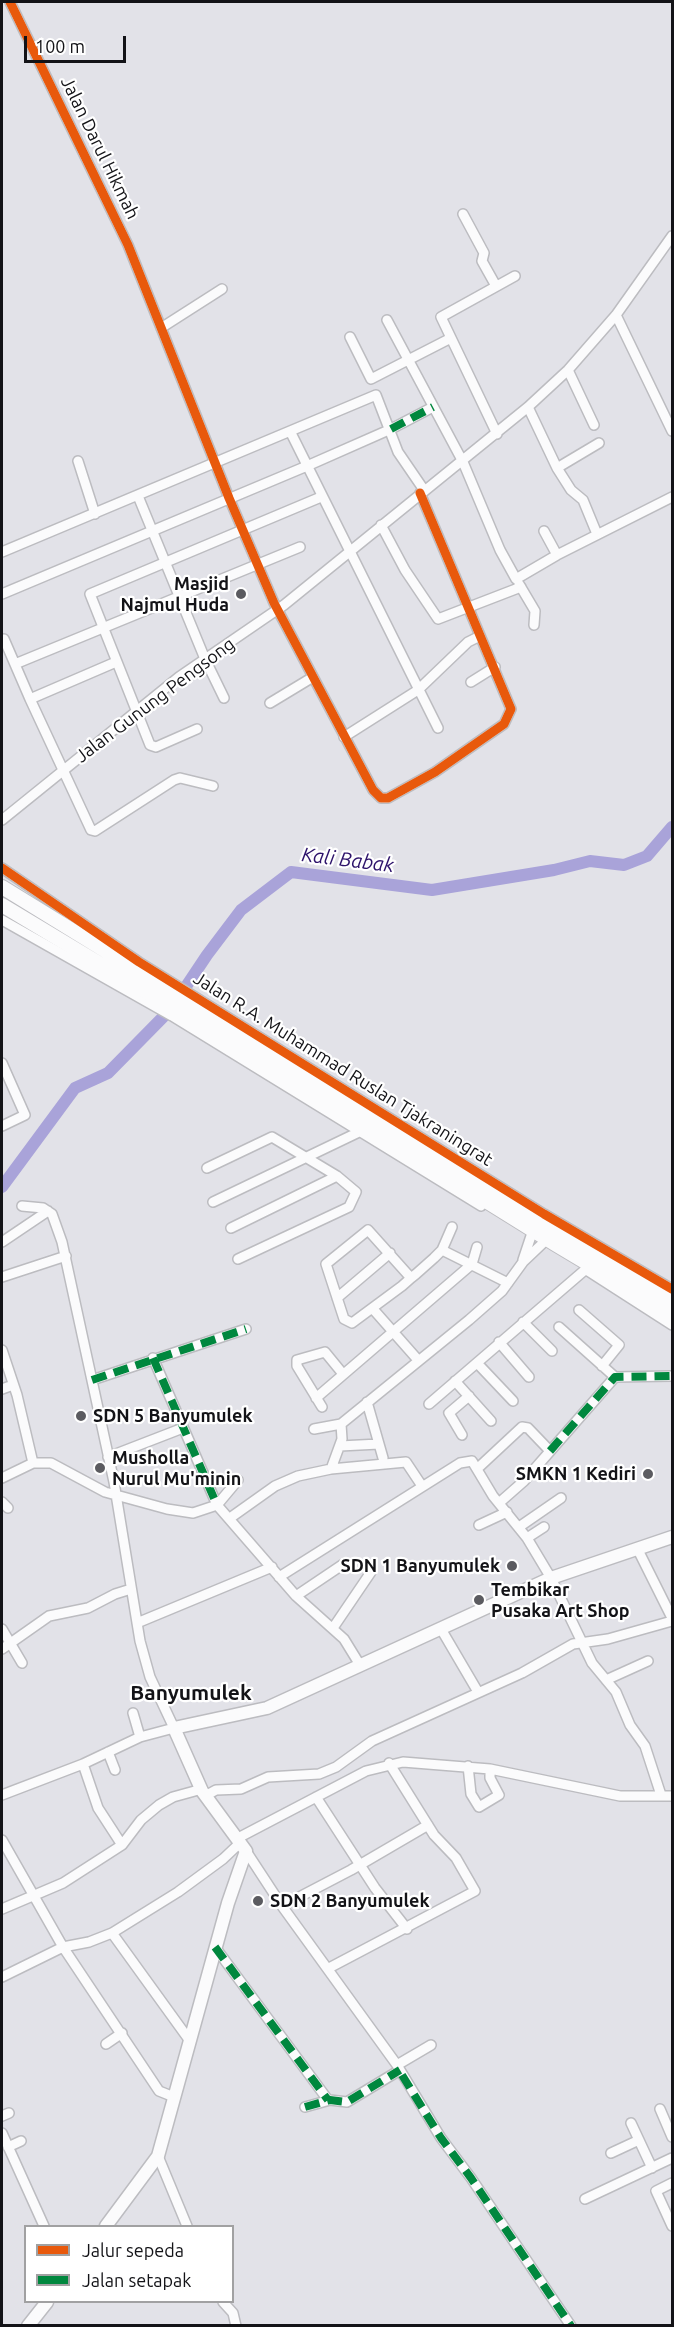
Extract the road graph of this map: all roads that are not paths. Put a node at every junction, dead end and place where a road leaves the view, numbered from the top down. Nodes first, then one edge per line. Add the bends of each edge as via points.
1 (10, 2) edge
2 (463, 214) dead end
3 (672, 236) edge
4 (515, 276) dead end
5 (496, 286) junction
6 (222, 289) dead end
7 (616, 315) junction
8 (387, 320) dead end
9 (161, 328) junction
10 (350, 337) dead end
11 (451, 338) junction
12 (408, 360) junction
13 (568, 370) junction
14 (433, 407) junction
15 (528, 407) junction
16 (594, 424) dead end
17 (391, 429) junction
18 (290, 431) junction
19 (672, 431) edge
20 (497, 434) junction
21 (599, 443) dead end
22 (78, 461) dead end
23 (214, 462) junction
24 (462, 462) junction
25 (307, 466) junction
26 (557, 468) junction
27 (422, 491) junction
28 (138, 496) junction
29 (321, 497) junction
30 (229, 498) junction
31 (672, 498) edge
32 (95, 513) junction
33 (381, 525) junction
34 (152, 530) junction
35 (243, 531) junction
36 (544, 531) dead end
37 (597, 534) junction
38 (300, 547) dead end
39 (2, 552) edge
40 (349, 552) junction
41 (556, 555) junction
42 (164, 563) junction
43 (258, 565) junction
44 (519, 583) junction
45 (2, 594) edge
46 (178, 597) junction
47 (468, 607) junction
48 (278, 610) junction
49 (534, 625) dead end
50 (102, 628) junction
51 (480, 636) junction
52 (4, 639) dead end
53 (6, 655) edge
54 (205, 659) junction
55 (116, 662) junction
56 (15, 664) junction
57 (495, 668) junction
58 (313, 677) junction
59 (471, 682) dead end
60 (417, 690) junction
61 (224, 698) dead end
62 (30, 699) junction
63 (270, 703) dead end
64 (135, 711) junction
65 (438, 728) dead end
66 (197, 729) dead end
67 (344, 737) junction
68 (64, 770) junction
69 (213, 786) dead end
70 (2, 820) edge
71 (2, 868) edge
72 (2, 888) edge
73 (2, 905) edge
74 (2, 920) edge
75 (133, 976) junction
76 (242, 1042) junction
77 (279, 1053) junction
78 (2, 1063) edge
79 (2, 1126) edge
80 (359, 1132) junction
81 (304, 1158) junction
82 (207, 1168) dead end
83 (337, 1176) junction
84 (213, 1202) dead end
85 (22, 1206) dead end
86 (48, 1211) junction
87 (544, 1214) junction
88 (452, 1227) dead end
89 (231, 1228) dead end
90 (556, 1228) junction
91 (543, 1241) junction
92 (2, 1242) edge
93 (571, 1245) junction
94 (599, 1246) junction
95 (477, 1247) dead end
96 (442, 1250) junction
97 (390, 1252) junction
98 (66, 1256) junction
99 (238, 1259) dead end
100 (472, 1264) junction
101 (585, 1268) junction
102 (2, 1277) edge
103 (411, 1278) junction
104 (508, 1283) junction
105 (672, 1289) edge
106 (337, 1299) junction
107 (672, 1300) edge
108 (373, 1309) junction
109 (579, 1310) dead end
110 (672, 1314) edge
111 (523, 1322) junction
112 (672, 1325) edge
113 (559, 1327) dead end
114 (246, 1329) dead end
115 (394, 1332) junction
116 (499, 1342) junction
117 (552, 1352) dead end
118 (2, 1356) edge
119 (153, 1358) junction
120 (418, 1360) junction
121 (477, 1363) junction
122 (602, 1365) junction
123 (343, 1374) junction
124 (672, 1376) edge
125 (529, 1377) dead end
126 (615, 1377) junction
127 (92, 1380) junction
128 (456, 1381) junction
129 (13, 1385) junction
130 (2, 1389) edge
131 (469, 1396) junction
132 (316, 1398) junction
133 (513, 1401) dead end
134 (367, 1402) junction
135 (429, 1404) dead end
136 (322, 1407) dead end
137 (491, 1421) dead end
138 (341, 1424) junction
139 (183, 1428) junction
140 (314, 1430) dead end
141 (462, 1435) dead end
142 (379, 1444) junction
143 (340, 1446) junction
144 (550, 1451) junction
145 (108, 1457) junction
146 (383, 1458) dead end
147 (33, 1463) junction
148 (478, 1468) junction
149 (331, 1469) junction
150 (2, 1474) edge
151 (238, 1480) dead end
152 (422, 1486) junction
153 (116, 1495) junction
154 (561, 1498) dead end
155 (499, 1503) junction
156 (217, 1505) junction
157 (507, 1512) junction
158 (230, 1518) junction
159 (479, 1525) dead end
160 (519, 1527) junction
161 (544, 1527) dead end
162 (527, 1538) junction
163 (672, 1538) edge
164 (637, 1548) junction
165 (345, 1563) dead end
166 (272, 1567) junction
167 (371, 1572) dead end
168 (279, 1577) junction
169 (551, 1578) junction
170 (131, 1589) junction
171 (296, 1596) junction
172 (672, 1619) edge
173 (137, 1623) junction
174 (333, 1628) junction
175 (2, 1629) edge
176 (441, 1629) junction
177 (9, 1641) junction
178 (582, 1641) junction
179 (2, 1648) edge
180 (648, 1661) dead end
181 (22, 1663) dead end
182 (360, 1665) junction
183 (606, 1680) junction
184 (478, 1692) junction
185 (134, 1713) dead end
186 (174, 1728) junction
187 (140, 1737) junction
188 (108, 1752) junction
189 (389, 1763) junction
190 (83, 1764) junction
191 (468, 1766) junction
192 (490, 1769) junction
193 (116, 1770) dead end
194 (204, 1792) junction
195 (2, 1795) edge
196 (661, 1795) junction
197 (672, 1796) edge
198 (316, 1797) junction
199 (428, 1825) junction
200 (2, 1840) edge
201 (242, 1844) junction
202 (122, 1845) junction
203 (360, 1865) junction
204 (32, 1897) junction
205 (282, 1906) junction
206 (2, 1909) edge
207 (407, 1929) junction
208 (112, 1933) junction
209 (63, 1947) junction
210 (215, 1947) junction
211 (329, 1968) junction
212 (2, 1977) edge
213 (122, 2033) junction
214 (190, 2041) junction
215 (106, 2044) dead end
216 (431, 2045) dead end
217 (400, 2070) junction
218 (328, 2100) junction
219 (173, 2102) junction
220 (306, 2107) dead end
221 (660, 2109) dead end
222 (631, 2123) dead end
223 (2, 2133) edge
224 (672, 2137) edge
225 (639, 2140) junction
226 (21, 2141) dead end
227 (8, 2146) junction
228 (610, 2153) dead end
229 (158, 2156) junction
230 (672, 2158) edge
231 (652, 2168) junction
232 (672, 2183) edge
233 (585, 2199) dead end
234 (671, 2221) edge
235 (44, 2225) edge
236 (107, 2225) edge
237 (187, 2225) edge
238 (45, 2303) edge
239 (225, 2303) edge
240 (28, 2325) edge
241 (236, 2325) edge
242 (571, 2325) edge

1 - 9 street, Jalan Darul Hikmah via 128,245
2 - 5 street
3 - 7 street, Jalan Gunung Pengsong
4 - 5 street
5 - 11 street via 442,315
6 - 9 street
7 - 13 street, Jalan Gunung Pengsong
7 - 19 street
8 - 12 street
9 - 23 street, Jalan Darul Hikmah
10 - 12 street via 369,378
11 - 12 street
11 - 20 street
12 - 14 street
13 - 15 street, Jalan Gunung Pengsong
13 - 16 street
14 - 17 street
14 - 24 street
15 - 20 street, Jalan Gunung Pengsong
15 - 26 street
17 - 18 street, Jalan Darul Hikmah via 376,395
17 - 25 street
17 - 27 street, Jalan Darul Hikmah via 398,452
18 - 23 street
18 - 25 street
20 - 24 street, Jalan Gunung Pengsong
21 - 26 street
22 - 32 street
23 - 28 street
23 - 30 street, Jalan Darul Hikmah
24 - 27 street, Jalan Gunung Pengsong
24 - 44 street via 500,550
25 - 29 street
25 - 30 street
26 - 37 street via 571,490 583,500
27 - 33 street, Jalan Gunung Pengsong
27 - 47 street, Jalan Darul Hikmah
28 - 32 street
28 - 34 street
29 - 35 street
29 - 40 street
30 - 34 street
30 - 35 street, Jalan Darul Hikmah
31 - 37 street
32 - 39 street
33 - 40 street, Jalan Gunung Pengsong
33 - 47 street via 436,617
34 - 42 street
34 - 45 street
35 - 42 street
35 - 43 street, Jalan Darul Hikmah
36 - 41 street
37 - 41 street
38 - 43 street
40 - 48 street, Jalan Gunung Pengsong
40 - 60 street
41 - 44 street
42 - 46 street
42 - 50 street via 91,593 89,598
43 - 46 street
43 - 48 street, Jalan Darul Hikmah
44 - 47 street
44 - 49 street via 535,611
46 - 50 street
46 - 54 street
47 - 51 street, Jalan Darul Hikmah
48 - 54 street, Jalan Gunung Pengsong
48 - 58 street, Jalan Darul Hikmah
50 - 55 street
50 - 56 street
51 - 57 street, Jalan Darul Hikmah
51 - 60 street via 468,642
52 - 53 street
53 - 56 street
54 - 61 street
54 - 64 street, Jalan Gunung Pengsong
55 - 62 street
55 - 64 street
56 - 62 street
57 - 59 street
57 - 67 street, Jalan Darul Hikmah via 511,709 504,724 435,772 388,798 376,795
58 - 63 street
58 - 67 street, Jalan Darul Hikmah
60 - 65 street
60 - 67 street
62 - 68 street
64 - 66 street via 153,747
64 - 68 street, Jalan Gunung Pengsong
68 - 69 street via 92,831 174,780
68 - 70 street, Jalan Gunung Pengsong
71 - 75 street, Jalan R.A. Muhammad Ruslan Tjakraningrat
72 - 75 highway, Jalan R.A. Muhammad Ruslan Tjakraningrat
73 - 75 highway, Jalan R.A. Muhammad Ruslan Tjakraningrat
74 - 75 street, Jalan R.A. Muhammad Ruslan Tjakraningrat
75 - 76 highway, Jalan R.A. Muhammad Ruslan Tjakraningrat
75 - 76 street, Jalan R.A. Muhammad Ruslan Tjakraningrat
76 - 77 highway, Jalan R.A. Muhammad Ruslan Tjakraningrat
76 - 80 street, Jalan R.A. Muhammad Ruslan Tjakraningrat
76 - 91 highway, Jalan R.A. Muhammad Ruslan Tjakraningrat
77 - 87 street, Jalan R.A. Muhammad Ruslan Tjakraningrat
77 - 90 highway, Jalan R.A. Muhammad Ruslan Tjakraningrat
78 - 79 street via 25,1115
80 - 81 street
80 - 91 street, Jalan R.A. Muhammad Ruslan Tjakraningrat
81 - 82 street via 272,1137
81 - 83 street
81 - 84 street
83 - 89 street
83 - 99 street via 357,1192 349,1207
85 - 86 street
86 - 92 street
86 - 98 street
87 - 90 highway
87 - 94 street, Jalan R.A. Muhammad Ruslan Tjakraningrat
88 - 96 street
90 - 93 highway, Jalan R.A. Muhammad Ruslan Tjakraningrat
91 - 93 highway, Jalan R.A. Muhammad Ruslan Tjakraningrat
91 - 101 street, Jalan R.A. Muhammad Ruslan Tjakraningrat
91 - 104 street
93 - 94 highway
93 - 101 highway
93 - 107 highway, Jalan R.A. Muhammad Ruslan Tjakraningrat
93 - 110 highway, Jalan R.A. Muhammad Ruslan Tjakraningrat
94 - 105 street, Jalan R.A. Muhammad Ruslan Tjakraningrat
95 - 100 street
96 - 100 street
96 - 103 street
97 - 103 street
97 - 106 street
97 - 106 street via 368,1230 329,1260 326,1266
98 - 102 street
98 - 127 street
100 - 104 street
100 - 115 street
101 - 111 street
101 - 112 street, Jalan R.A. Muhammad Ruslan Tjakraningrat
103 - 108 street
104 - 120 street via 486,1306
106 - 108 street via 348,1323
108 - 115 street
109 - 122 street via 619,1345
111 - 116 street
111 - 117 street
113 - 122 street
114 - 119 street
115 - 120 street
115 - 123 street
116 - 121 street
116 - 125 street
118 - 129 street
119 - 127 street
119 - 139 street
120 - 134 street
121 - 128 street
121 - 133 street
122 - 126 street
123 - 132 street
123 - 132 street via 325,1352 298,1359 297,1366
124 - 126 street
126 - 144 street
127 - 145 street
128 - 131 street
128 - 135 street
129 - 130 street
129 - 147 street
131 - 137 street
131 - 141 street via 449,1413
132 - 136 street
134 - 138 street
134 - 142 street
138 - 140 street
138 - 143 street
139 - 145 street
139 - 156 street
142 - 143 street
142 - 146 street
143 - 149 street
144 - 148 street via 522,1426
144 - 155 street
145 - 153 street
147 - 150 street
147 - 153 street via 61,1466 96,1488
148 - 152 street via 467,1460
148 - 155 street
149 - 152 street via 406,1462
149 - 158 street via 275,1486
151 - 156 street
152 - 168 street
153 - 156 street via 188,1513
153 - 170 street
154 - 160 street
155 - 157 street
156 - 158 street
157 - 159 street
157 - 160 street
158 - 166 street
160 - 162 street
161 - 162 street
162 - 169 street
163 - 164 main road
164 - 169 main road
164 - 172 street
165 - 171 street
166 - 168 street
166 - 173 street
167 - 174 street
168 - 171 street
169 - 176 main road
169 - 178 street
170 - 173 street
170 - 177 street via 88,1608 49,1616
171 - 174 street
172 - 178 street via 608,1639
173 - 186 street via 150,1677
174 - 182 street
175 - 177 street
176 - 182 main road
176 - 184 street
177 - 179 street
177 - 181 street
178 - 183 street
178 - 184 street
180 - 183 street
182 - 186 main road via 267,1708
183 - 196 street via 643,1742
184 - 194 street via 372,1741 327,1771 307,1777 268,1778 241,1790
185 - 187 street
186 - 187 street
186 - 194 main road
187 - 188 street
188 - 190 street
188 - 193 street
189 - 191 street
189 - 198 street
189 - 199 street
190 - 195 street
190 - 202 street via 98,1808
191 - 192 street
191 - 192 street via 471,1794 479,1808 499,1794 491,1781
192 - 196 street via 620,1796
194 - 201 main road
194 - 202 street via 173,1797 159,1804
196 - 197 street
198 - 201 street
198 - 203 street
199 - 203 street
199 - 207 street via 456,1858 475,1891
200 - 204 street
201 - 205 street
201 - 208 street via 178,1892
201 - 210 main road
202 - 204 street
203 - 205 street
203 - 207 street
204 - 206 street
204 - 209 street
205 - 211 street
207 - 211 street
208 - 209 street
208 - 214 street
209 - 212 street
209 - 213 street
210 - 214 main road
210 - 218 street
211 - 217 street
213 - 215 street
213 - 219 street via 159,2091
214 - 219 main road
216 - 217 street
217 - 218 street via 353,2100
217 - 242 street via 441,2139
218 - 220 street
219 - 229 main road
221 - 224 street
222 - 225 street
223 - 227 street
225 - 228 street
225 - 231 street
226 - 227 street
227 - 235 street
229 - 236 main road
229 - 237 street
230 - 231 street
231 - 233 street
232 - 234 street via 656,2191
238 - 240 main road
239 - 241 street

